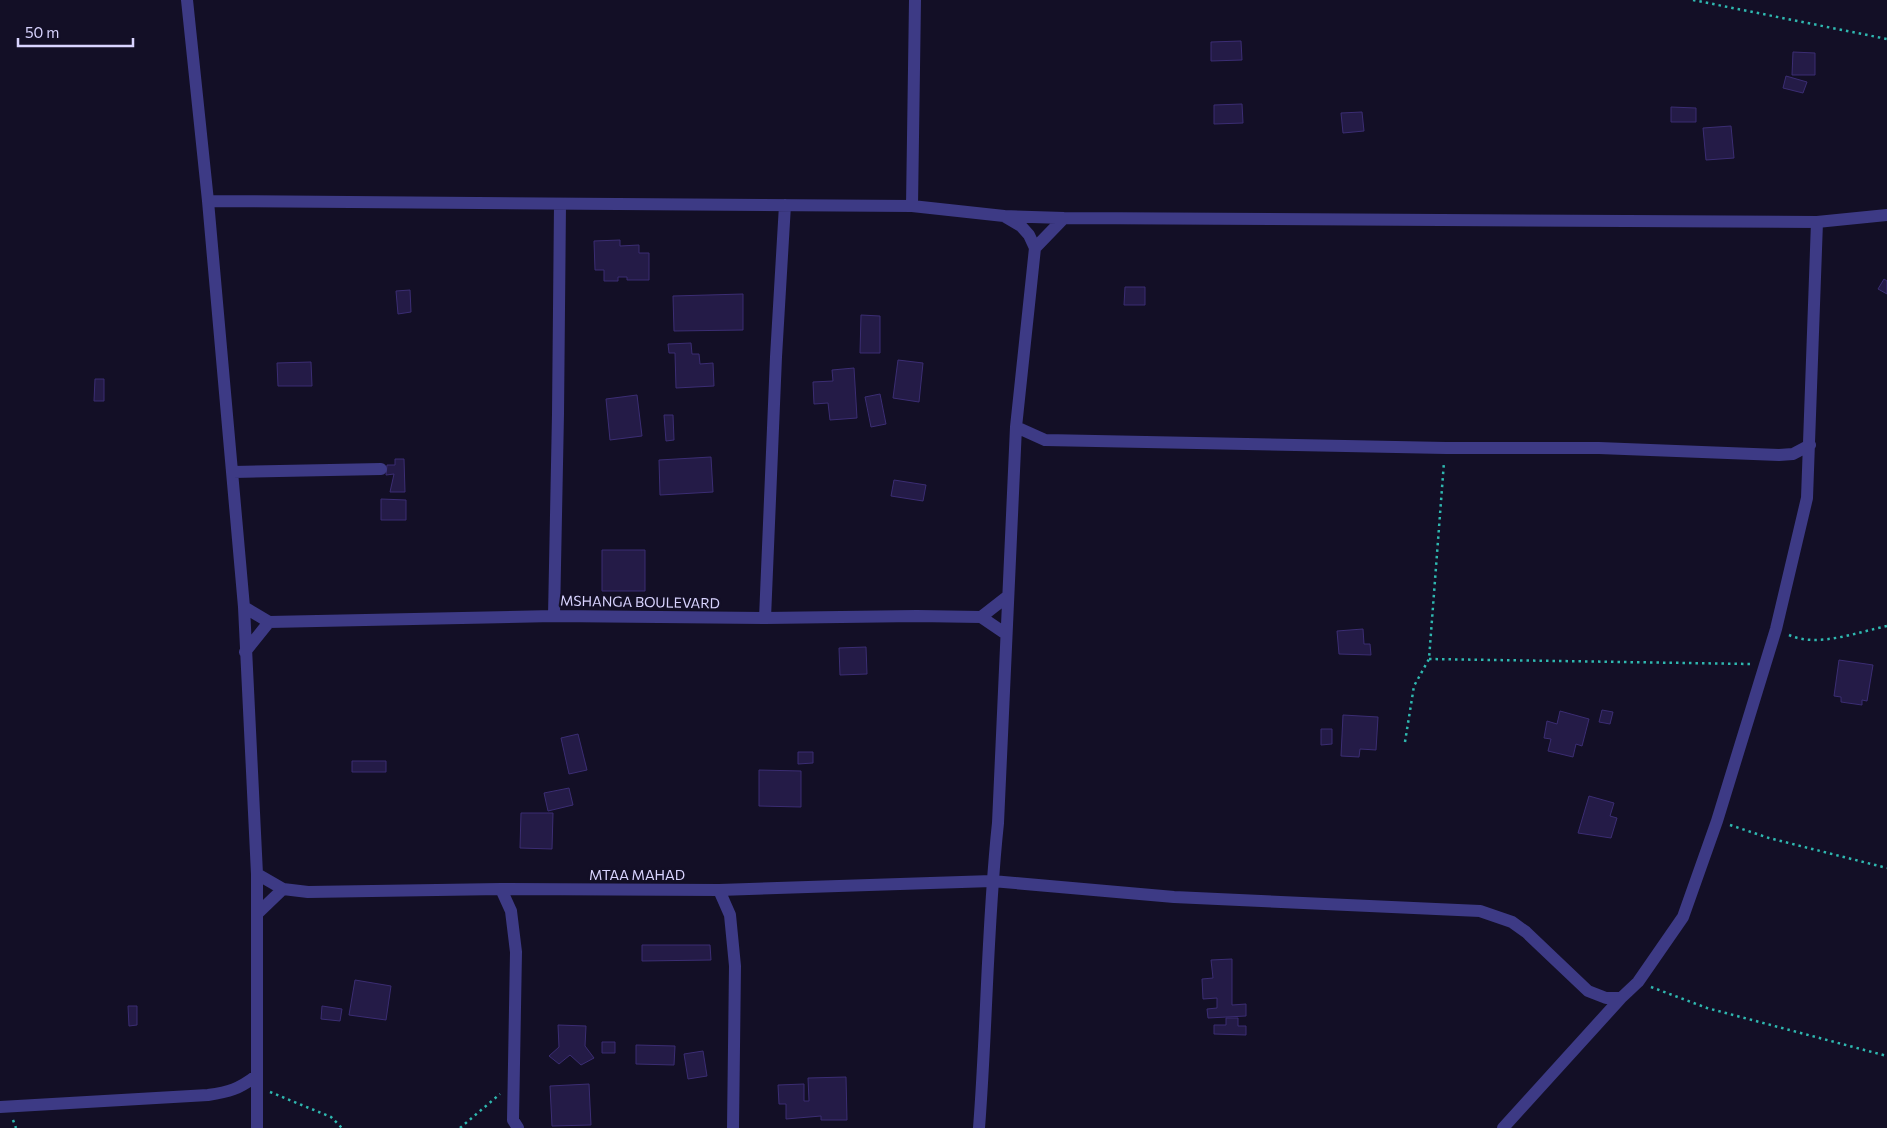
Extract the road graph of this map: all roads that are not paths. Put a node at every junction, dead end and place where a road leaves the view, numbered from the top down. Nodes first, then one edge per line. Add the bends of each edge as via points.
1 (187, 0) edge
2 (915, 0) edge
3 (208, 201) junction
4 (560, 204) junction
5 (785, 205) junction
6 (912, 206) junction
7 (1887, 215) edge
8 (1004, 216) junction
9 (1064, 218) junction
10 (1817, 222) junction
11 (1036, 248) junction
12 (1016, 427) junction
13 (1810, 445) junction
14 (382, 469) dead end
15 (233, 472) junction
16 (1008, 596) junction
17 (244, 607) junction
18 (554, 616) junction
19 (981, 617) junction
20 (765, 618) junction
21 (269, 622) junction
22 (1006, 634) junction
23 (245, 652) junction
24 (257, 874) junction
25 (992, 880) junction
26 (283, 889) junction
27 (501, 889) junction
28 (719, 890) junction
29 (257, 914) junction
30 (1621, 998) junction
31 (256, 1081) junction
32 (0, 1107) edge
33 (257, 1128) edge
34 (518, 1128) edge
35 (733, 1128) edge
36 (979, 1128) edge
37 (1503, 1128) edge

1 - 3 street
2 - 6 street
3 - 4 street
3 - 15 street
4 - 5 street
4 - 18 street
5 - 6 street
5 - 20 street
6 - 8 street
7 - 10 street
8 - 9 street
8 - 11 street via 1021,226
9 - 10 street
9 - 11 street
10 - 13 street
11 - 12 street
12 - 13 street via 1045,440 1599,448 1779,455 1793,454
12 - 16 street
13 - 30 street via 1807,498 1776,630 1717,821 1683,917 1638,982
14 - 15 street
15 - 17 street
16 - 19 street
16 - 22 street
17 - 21 street
17 - 23 street
18 - 20 street, MSHANGA BOULEVARD
18 - 21 street, MSHANGA BOULEVARD
19 - 20 street, MSHANGA BOULEVARD
19 - 22 street
21 - 23 street
22 - 25 street via 998,823
23 - 24 street
24 - 26 street, MTAA MAHAD
24 - 29 street
25 - 28 street, MTAA MAHAD
25 - 30 street, MTAA MAHAD via 1174,897 1480,911 1512,922 1526,932 1588,991 1606,998
25 - 36 street
26 - 27 street, MTAA MAHAD via 308,892
26 - 29 street
27 - 28 street, MTAA MAHAD
27 - 34 street via 511,911 516,952 513,1120
28 - 35 street via 730,915 735,966
29 - 31 street
30 - 37 street
31 - 32 street via 225,1093 208,1095
31 - 33 street

